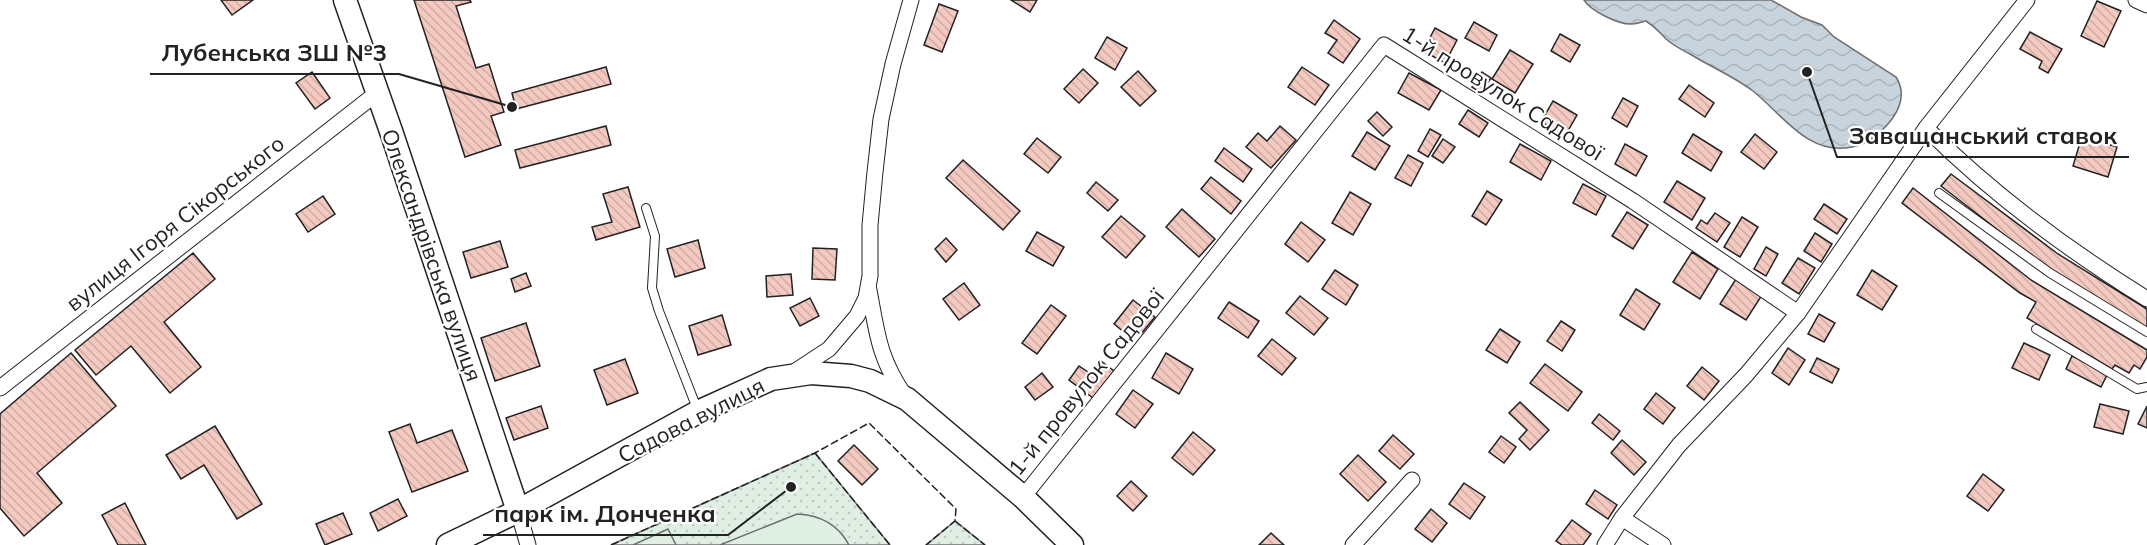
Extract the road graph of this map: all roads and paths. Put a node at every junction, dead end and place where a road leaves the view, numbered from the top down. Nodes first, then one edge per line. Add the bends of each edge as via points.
1 (345, 0) edge
2 (911, 0) edge
3 (2027, 0) edge
4 (2136, 0) edge
5 (2147, 5) edge
6 (377, 93) junction
7 (1926, 128) junction
8 (1939, 193) dead end
9 (646, 208) dead end
10 (868, 286) junction
11 (2147, 299) edge
12 (1798, 313) junction
13 (2036, 329) dead end
14 (2147, 332) edge
15 (791, 375) junction
16 (2147, 387) edge
17 (0, 388) edge
18 (907, 399) junction
19 (698, 412) junction
20 (1412, 480) dead end
21 (1023, 497) junction
22 (518, 511) junction
23 (1622, 518) junction
24 (448, 545) edge
25 (528, 545) edge
26 (1072, 545) edge
27 (1353, 545) edge
28 (1605, 545) edge
29 (1663, 545) edge

1 - 6 main road, Олександрівська вулиця
2 - 10 street via 881,119
3 - 7 street
4 - 5 street
6 - 17 street, вулиця Ігоря Сікорського
6 - 22 main road, Олександрівська вулиця
7 - 11 street via 1999,195 2059,241
7 - 12 street
8 - 14 lane via 2050,273
9 - 19 lane via 655,236 654,296
10 - 15 street via 857,316 829,349
10 - 18 street via 883,359
12 - 21 street, 1-й провулок Садової via 1633,201 1384,45
12 - 23 street via 1679,445
13 - 16 lane via 2137,389
15 - 18 main road, Садова вулиця via 851,376
15 - 19 main road, Садова вулиця via 771,379
18 - 21 main road, Садова вулиця
19 - 22 main road, Садова вулиця
20 - 27 street
21 - 26 main road, Садова вулиця
22 - 24 main road, Садова вулиця
22 - 25 street
23 - 28 street
23 - 29 street

